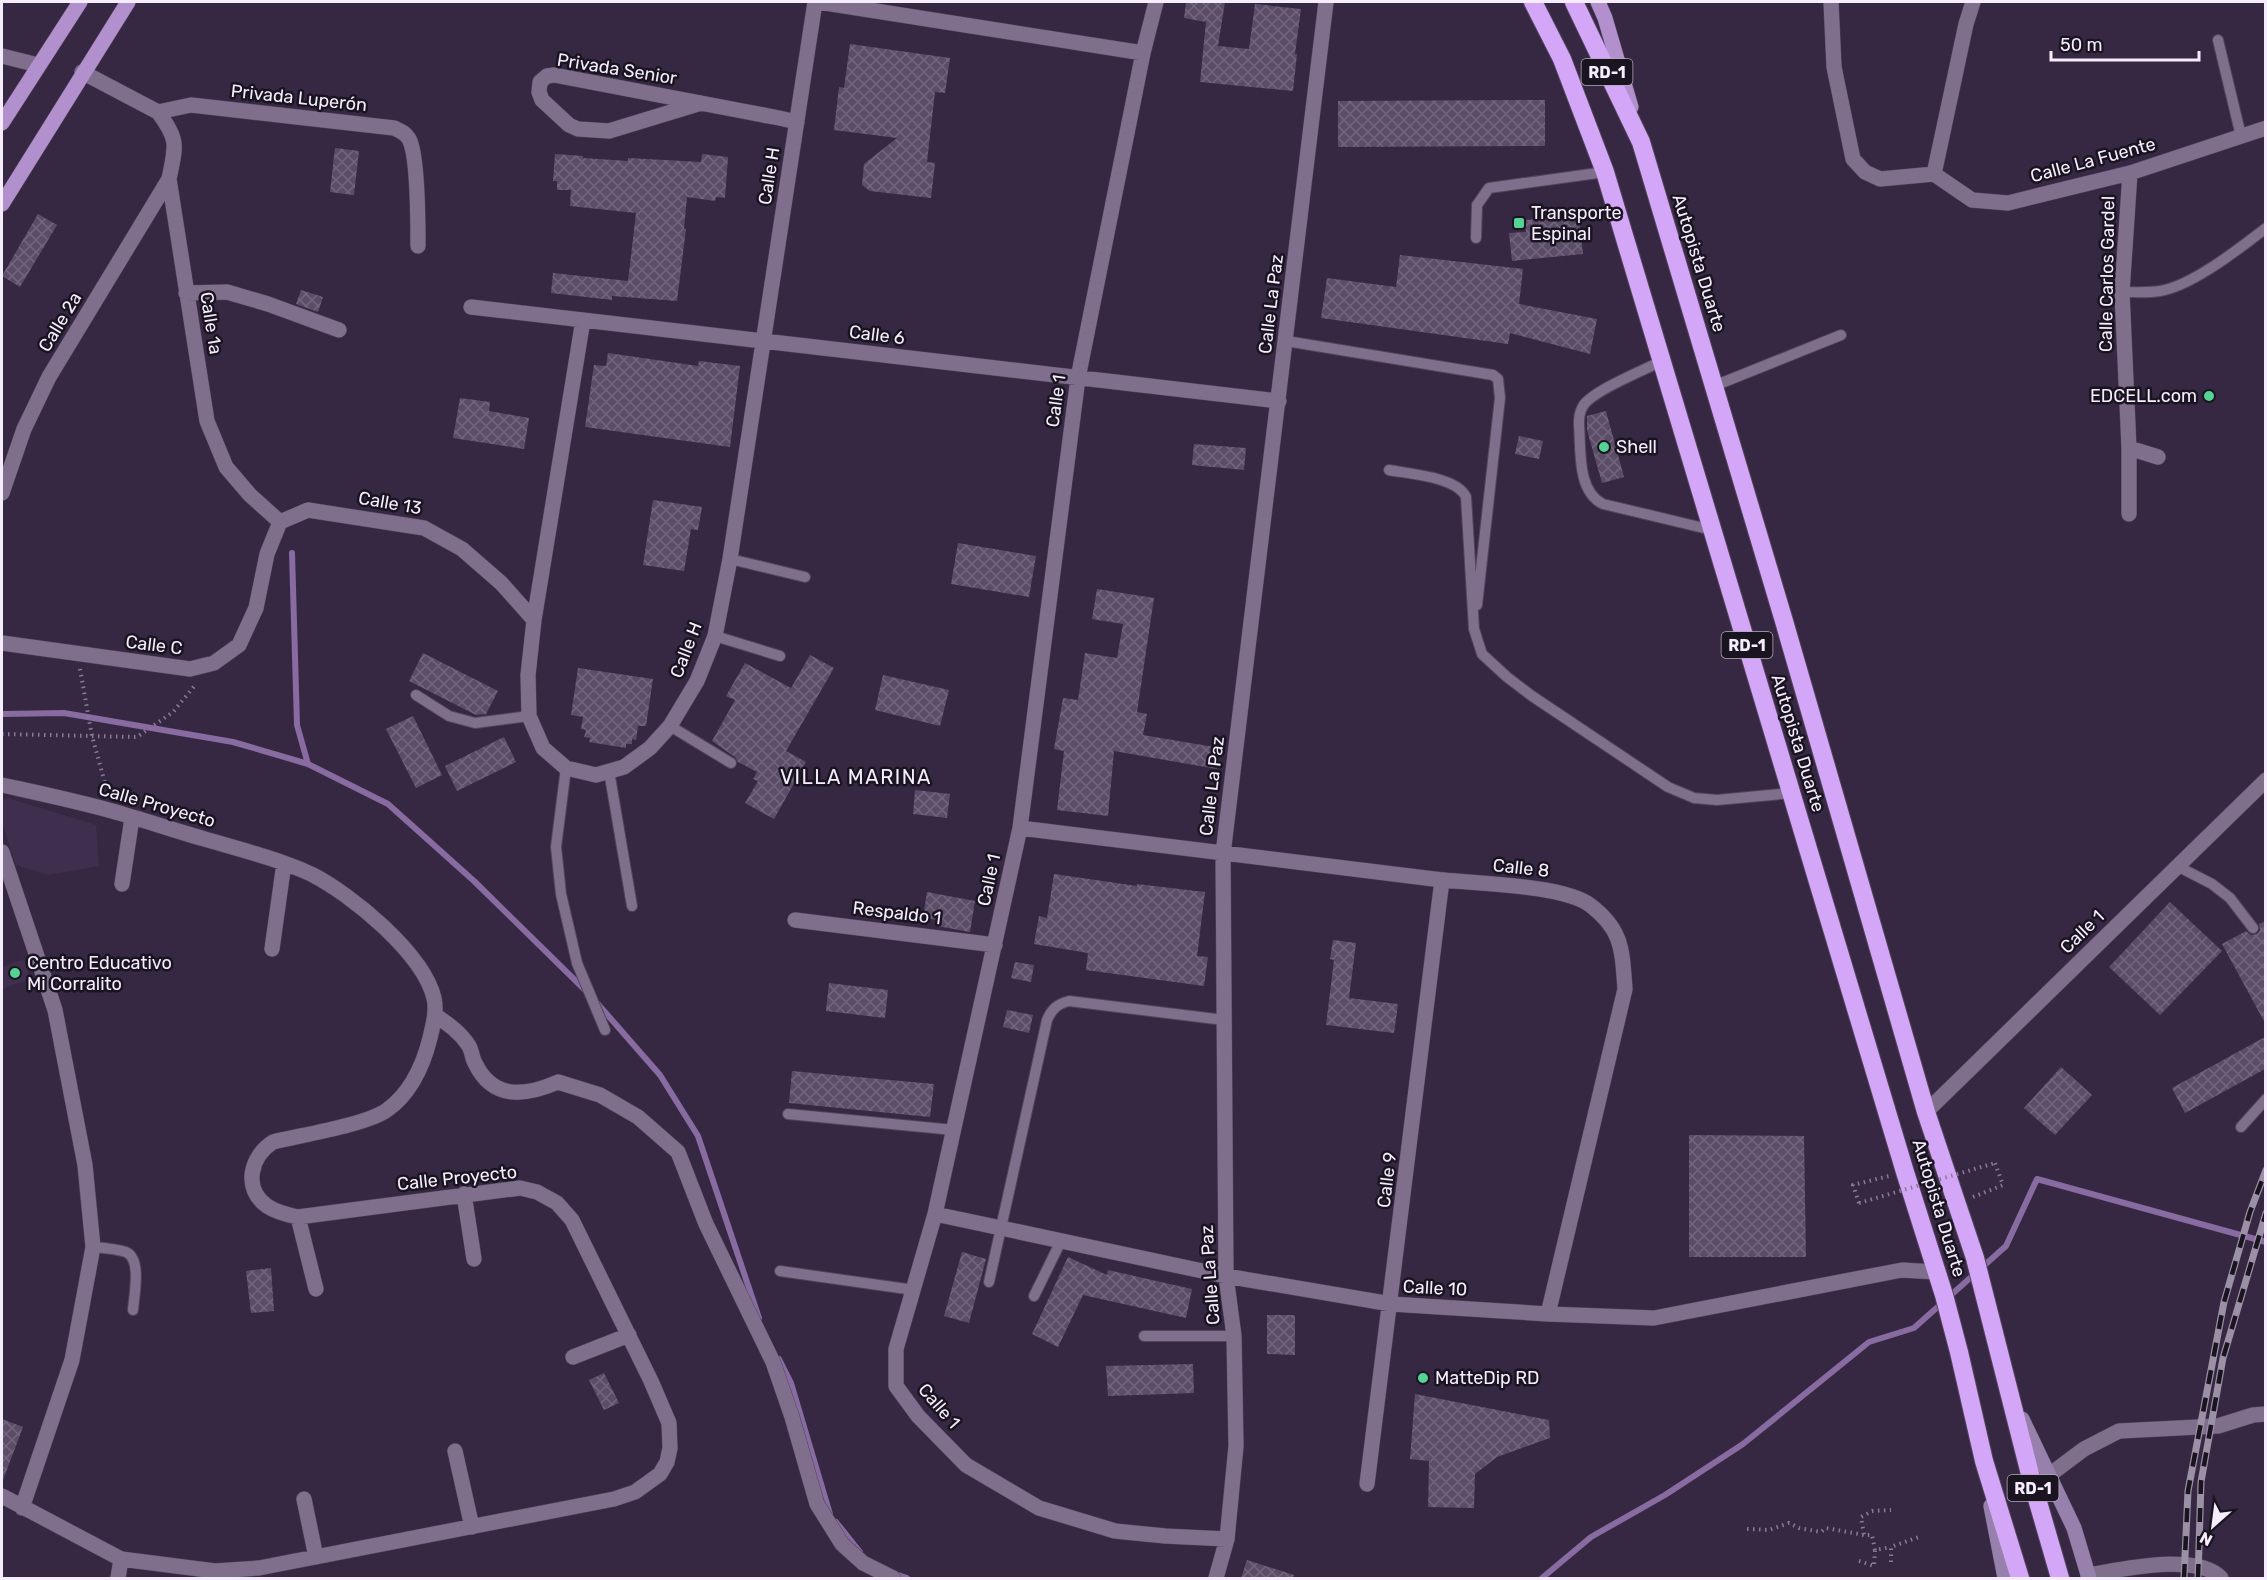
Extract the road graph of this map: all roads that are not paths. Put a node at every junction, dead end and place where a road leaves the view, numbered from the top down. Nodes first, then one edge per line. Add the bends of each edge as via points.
1 (80, 2) edge
2 (128, 2) edge
3 (815, 2) edge
4 (819, 2) edge
5 (1156, 2) edge
6 (1326, 2) edge
7 (1533, 2) edge
8 (1574, 2) edge
9 (1598, 2) edge
10 (1831, 2) edge
11 (1973, 2) edge
12 (2218, 40) dead end
13 (1143, 53) junction
14 (2, 56) edge
15 (38, 65) junction
16 (82, 72) junction
17 (701, 103) junction
18 (158, 112) junction
19 (797, 122) junction
20 (2, 123) edge
21 (2265, 128) edge
22 (2241, 136) junction
23 (1641, 142) junction
24 (1605, 172) junction
25 (2130, 173) junction
26 (1934, 174) junction
27 (169, 179) junction
28 (2, 204) edge
29 (2265, 228) edge
30 (1476, 238) dead end
31 (418, 246) dead end
32 (186, 292) junction
33 (2122, 292) junction
34 (471, 307) dead end
35 (583, 320) junction
36 (339, 330) dead end
37 (1841, 335) dead end
38 (763, 341) junction
39 (1286, 341) junction
40 (1662, 361) junction
41 (1078, 378) junction
42 (1714, 386) junction
43 (1279, 401) junction
44 (2129, 448) junction
45 (2158, 457) dead end
46 (1389, 470) dead end
47 (2, 493) edge
48 (2129, 514) dead end
49 (280, 522) junction
50 (1712, 530) junction
51 (730, 559) junction
52 (805, 577) dead end
53 (534, 620) junction
54 (1474, 629) junction
55 (715, 636) junction
56 (2, 643) edge
57 (780, 656) dead end
58 (416, 695) dead end
59 (529, 716) junction
60 (670, 726) junction
61 (731, 763) dead end
62 (566, 768) junction
63 (609, 771) junction
64 (2265, 780) edge
65 (2, 784) edge
66 (1792, 793) junction
67 (132, 818) junction
68 (1020, 828) junction
69 (2, 852) edge
70 (1223, 854) junction
71 (284, 863) junction
72 (2177, 866) junction
73 (1442, 880) junction
74 (122, 884) dead end
75 (632, 906) dead end
76 (795, 920) dead end
77 (2253, 928) dead end
78 (994, 945) junction
79 (272, 949) dead end
80 (435, 1015) junction
81 (1224, 1020) junction
82 (604, 1030) dead end
83 (2265, 1099) edge
84 (1926, 1112) junction
85 (788, 1114) dead end
86 (2241, 1127) dead end
87 (954, 1130) junction
88 (464, 1194) junction
89 (935, 1214) junction
90 (298, 1217) junction
91 (1002, 1228) junction
92 (1061, 1241) junction
93 (93, 1247) junction
94 (474, 1259) dead end
95 (780, 1271) dead end
96 (1935, 1272) junction
97 (1226, 1276) junction
98 (989, 1282) dead end
99 (315, 1289) dead end
100 (914, 1290) junction
101 (1034, 1296) dead end
102 (1391, 1304) junction
103 (133, 1310) dead end
104 (1548, 1314) junction
105 (629, 1335) junction
106 (1234, 1335) junction
107 (1144, 1336) dead end
108 (573, 1357) dead end
109 (2012, 1396) junction
110 (2265, 1414) edge
111 (455, 1451) dead end
112 (1984, 1461) junction
113 (2048, 1476) junction
114 (1367, 1484) dead end
115 (2, 1496) edge
116 (304, 1499) dead end
117 (22, 1508) junction
118 (472, 1527) junction
119 (1227, 1539) junction
120 (316, 1557) junction
121 (121, 1559) junction
122 (259, 1573) edge
123 (2088, 1577) edge
124 (118, 1578) edge
125 (893, 1578) edge
126 (1216, 1578) edge
127 (2005, 1578) edge
128 (2020, 1578) edge
129 (2060, 1578) edge
130 (2221, 1578) edge

1 - 15 main road
2 - 16 main road
3 - 19 street, Calle H
4 - 13 street
5 - 13 street, Calle 1
6 - 39 street, Calle La Paz
7 - 24 highway, Autopista Duarte / RD-1 via 1562,59
8 - 23 highway, Autopista Duarte / RD-1
9 - 23 main road, Autopista Duarte
10 - 26 street via 1834,67 1853,159 1865,172 1880,179
11 - 26 street
12 - 22 lane
13 - 41 street, Calle 1
14 - 15 street
15 - 20 main road
16 - 18 street
16 - 28 main road
17 - 17 street, Privada Senior via 609,131 593,131 569,125 542,100 539,92 540,82 554,75
17 - 19 street, Privada Senior
18 - 27 street, Calle 1a via 174,137
18 - 31 street, Privada Luperón via 191,105 404,132 410,141 416,182
19 - 38 street, Calle H
21 - 22 street, Calle La Fuente
22 - 25 street, Calle La Fuente
23 - 42 highway, Autopista Duarte / RD-1
24 - 30 lane via 1489,188 1477,205
24 - 40 highway, Autopista Duarte / RD-1
25 - 26 street, Calle La Fuente via 2008,203 1972,200
25 - 33 street, Calle Carlos Gardel
27 - 32 street, Calle 1a
27 - 47 street, Calle 2a via 49,377 24,429
29 - 33 lane via 2197,276 2162,291
32 - 36 street via 227,292
32 - 49 street, Calle 1a via 207,421 226,467
33 - 44 street, Calle Carlos Gardel
34 - 35 street, Calle 6
35 - 38 street, Calle 6
35 - 53 street, Calle H
37 - 42 lane
38 - 41 street, Calle 6
38 - 51 street, Calle H
39 - 43 street, Calle La Paz
39 - 54 lane via 1493,375 1498,379 1500,398
40 - 50 highway, Autopista Duarte / RD-1
40 - 50 lane via 1583,405 1579,425 1587,489 1604,504
41 - 43 street, Calle 6
41 - 68 street, Calle 1
42 - 84 highway, Autopista Duarte / RD-1
43 - 70 street, Calle La Paz
44 - 45 street
44 - 48 street, Calle Carlos Gardel
46 - 54 lane via 1444,481 1463,490
49 - 53 street, Calle 13 via 308,510 424,528 462,549 501,583
49 - 56 street, Calle C via 267,554 256,608 239,645 214,663 190,669
50 - 66 highway, Autopista Duarte / RD-1
51 - 52 lane
51 - 55 street, Calle H
53 - 59 street, Calle H via 528,675
54 - 66 lane via 1482,654 1507,677 1668,787 1694,798 1717,800
55 - 57 lane
55 - 60 street, Calle H via 697,681
58 - 59 lane via 449,716 475,723
59 - 62 street, Calle H via 543,748
60 - 61 lane
60 - 63 street, Calle H via 650,748 624,767
62 - 63 street, Calle H via 596,775
62 - 82 lane via 556,847 561,894 577,963
63 - 75 lane
64 - 72 street, Calle 1
65 - 67 street, Calle Proyecto
66 - 96 highway, Autopista Duarte / RD-1
67 - 71 street, Calle Proyecto
67 - 74 street
68 - 70 street, Calle 8
68 - 78 street, Calle 1
69 - 93 street via 55,1010 85,1166
70 - 73 street, Calle 8
70 - 81 street, Calle La Paz
71 - 79 street
71 - 80 street, Calle Proyecto via 313,875 381,923 427,981
72 - 77 lane via 2230,898
72 - 84 street, Calle 1
73 - 102 street, Calle 9
73 - 104 street, Calle 8 via 1557,891 1588,904 1614,928 1623,952 1625,988
76 - 78 street, Respaldo 1
78 - 87 street, Calle 1
80 - 90 street, Calle Proyecto via 424,1059 413,1082 386,1111 273,1142 257,1156 251,1181 255,1194 266,1205
80 - 125 street via 456,1030 487,1081 496,1087 505,1092 537,1091 558,1082 600,1095 638,1117 678,1152 706,1224 773,1362 817,1504 842,1544 863,1563
81 - 91 lane via 1069,1001 1052,1010
81 - 97 street, Calle La Paz
83 - 86 lane
84 - 109 highway, Autopista Duarte / RD-1 via 1976,1258
85 - 87 lane
87 - 89 street, Calle 1
88 - 90 street, Calle Proyecto
88 - 94 street
88 - 105 street, Calle Proyecto via 520,1188 557,1203 585,1243
89 - 91 street, Calle 10
89 - 100 street, Calle 1
90 - 99 street
91 - 92 street, Calle 10
91 - 98 lane
92 - 97 street, Calle 10
92 - 101 lane
93 - 103 lane via 127,1252 132,1257 136,1266
93 - 117 street via 72,1360
95 - 100 lane
96 - 104 street, Calle 10 via 1902,1270 1654,1318
96 - 112 highway, Autopista Duarte / RD-1 via 1959,1352
97 - 102 street, Calle 10
97 - 106 street, Calle La Paz
100 - 119 street, Calle 1 via 896,1348 896,1386 918,1416 966,1465 1039,1508 1115,1531
102 - 104 street, Calle 10
102 - 114 street, Calle 9
105 - 108 street
105 - 118 street, Calle Proyecto via 669,1423 670,1449 660,1474 635,1492 614,1498
106 - 107 lane
106 - 119 street, Calle La Paz via 1236,1446
109 - 113 main road
109 - 129 highway, RD-1
110 - 113 street via 2218,1426 2119,1431 2084,1449
111 - 118 street
112 - 127 main road
112 - 128 highway, RD-1
113 - 123 main road via 2074,1528
115 - 117 street, Calle Proyecto
116 - 120 street
117 - 121 street, Calle Proyecto
118 - 120 street, Calle Proyecto
119 - 126 street, Calle La Paz
120 - 122 street, Calle Proyecto
121 - 122 street, Calle Proyecto
121 - 124 street
123 - 130 street via 2141,1568 2195,1565 2208,1568

